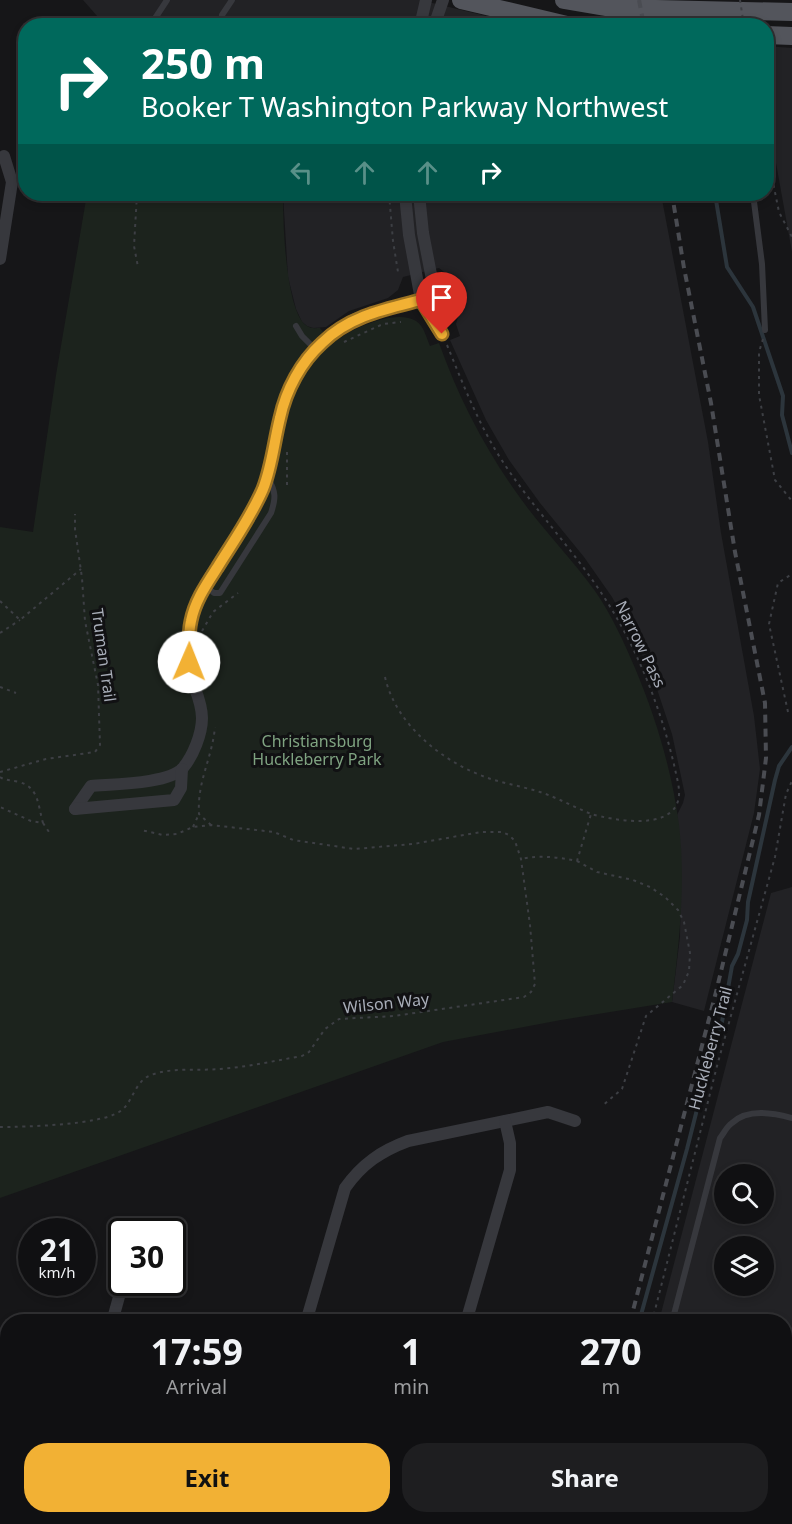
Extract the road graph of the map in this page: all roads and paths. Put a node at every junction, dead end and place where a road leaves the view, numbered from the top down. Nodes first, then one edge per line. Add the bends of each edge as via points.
1 (167, 0) edge
2 (232, 0) edge
3 (426, 0) edge
4 (443, 0) edge
5 (461, 0) edge
6 (564, 0) edge
7 (740, 0) edge
8 (611, 4) edge
9 (792, 12) edge
10 (222, 15) dead end
11 (155, 18) edge
12 (422, 18) edge
13 (437, 18) edge
14 (537, 18) edge
15 (743, 18) edge
16 (774, 35) edge
17 (792, 36) edge
18 (4, 156) dead end
19 (774, 187) edge
20 (137, 201) edge
21 (390, 201) edge
22 (406, 201) edge
23 (421, 201) edge
24 (754, 201) edge
25 (792, 237) edge
26 (0, 259) edge
27 (138, 267) dead end
28 (398, 272) dead end
29 (436, 296) junction
30 (421, 300) junction
31 (401, 322) dead end
32 (296, 326) dead end
33 (765, 330) joint
34 (445, 341) dead end
35 (340, 345) dead end
36 (316, 349) junction
37 (287, 442) dead end
38 (267, 477) junction
39 (287, 485) dead end
40 (792, 501) edge
41 (75, 514) dead end
42 (81, 569) junction
43 (792, 574) edge
44 (205, 586) junction
45 (238, 593) dead end
46 (0, 600) edge
47 (20, 620) junction
48 (204, 627) dead end
49 (0, 633) edge
50 (385, 677) dead end
51 (0, 687) edge
52 (16, 693) dead end
53 (788, 712) dead end
54 (182, 769) junction
55 (0, 772) edge
56 (0, 777) edge
57 (792, 781) edge
58 (0, 807) edge
59 (199, 814) dead end
60 (591, 814) junction
61 (43, 823) junction
62 (193, 827) junction
63 (141, 830) dead end
64 (51, 835) dead end
65 (521, 859) junction
66 (577, 861) junction
67 (602, 1106) dead end
68 (792, 1118) edge
69 (505, 1121) junction
70 (575, 1121) dead end
71 (0, 1127) edge
72 (119, 1296) edge
73 (114, 1314) edge
74 (308, 1314) edge
75 (468, 1314) edge
76 (653, 1314) edge
77 (674, 1314) edge

1 - 11 lane
2 - 10 lane
3 - 12 street
4 - 13 street
5 - 14 main road
6 - 8 main road
7 - 15 path, bridge
8 - 9 main road
16 - 17 main road
18 - 26 street via 12,182
19 - 25 path via 779,212
20 - 27 path via 134,246
21 - 28 path
22 - 30 street
23 - 29 street
24 - 33 lane
29 - 30 street
29 - 30 street via 442,334
30 - 36 street via 352,321
31 - 35 path via 383,324
32 - 36 lane
33 - 40 path via 759,352 759,395 775,480
34 - 60 path, Narrow Pass via 472,406 500,458 602,594 630,643 669,742 679,790 673,810 666,816 630,822
36 - 38 street via 283,405
37 - 39 path
38 - 44 street via 247,521
38 - 44 lane via 275,490 272,513 220,593
41 - 42 path
42 - 47 path
42 - 55 path, Truman Trail via 87,634 98,685 99,749
43 - 53 path via 778,584 769,624
44 - 54 street via 192,615 188,637 189,662 202,718 199,735
45 - 48 path via 213,612
46 - 47 path
47 - 49 path
50 - 60 path via 408,722 444,756 475,773 541,793
51 - 52 path
54 - 54 street via 162,778 91,786 75,809 174,800 181,788
56 - 61 path via 33,790
57 - 76 path, Huckleberry Trail
58 - 61 path
59 - 62 path
60 - 66 path
61 - 64 path
62 - 63 path via 163,835
62 - 65 path via 211,825 274,832 293,840 354,849 502,832 515,841
65 - 66 path via 550,856
65 - 71 path, Wilson Way via 535,984 524,997 394,1016 339,1019 302,1056 223,1069 148,1075 120,1112 110,1116
66 - 67 path via 597,872 633,880 666,897 684,922 690,953 683,985 646,1016 622,1089
68 - 77 lane via 751,1113 732,1122 720,1138
69 - 70 street via 548,1113
69 - 74 street via 408,1141 371,1159 356,1173 345,1188
69 - 75 street via 510,1170
72 - 73 street

